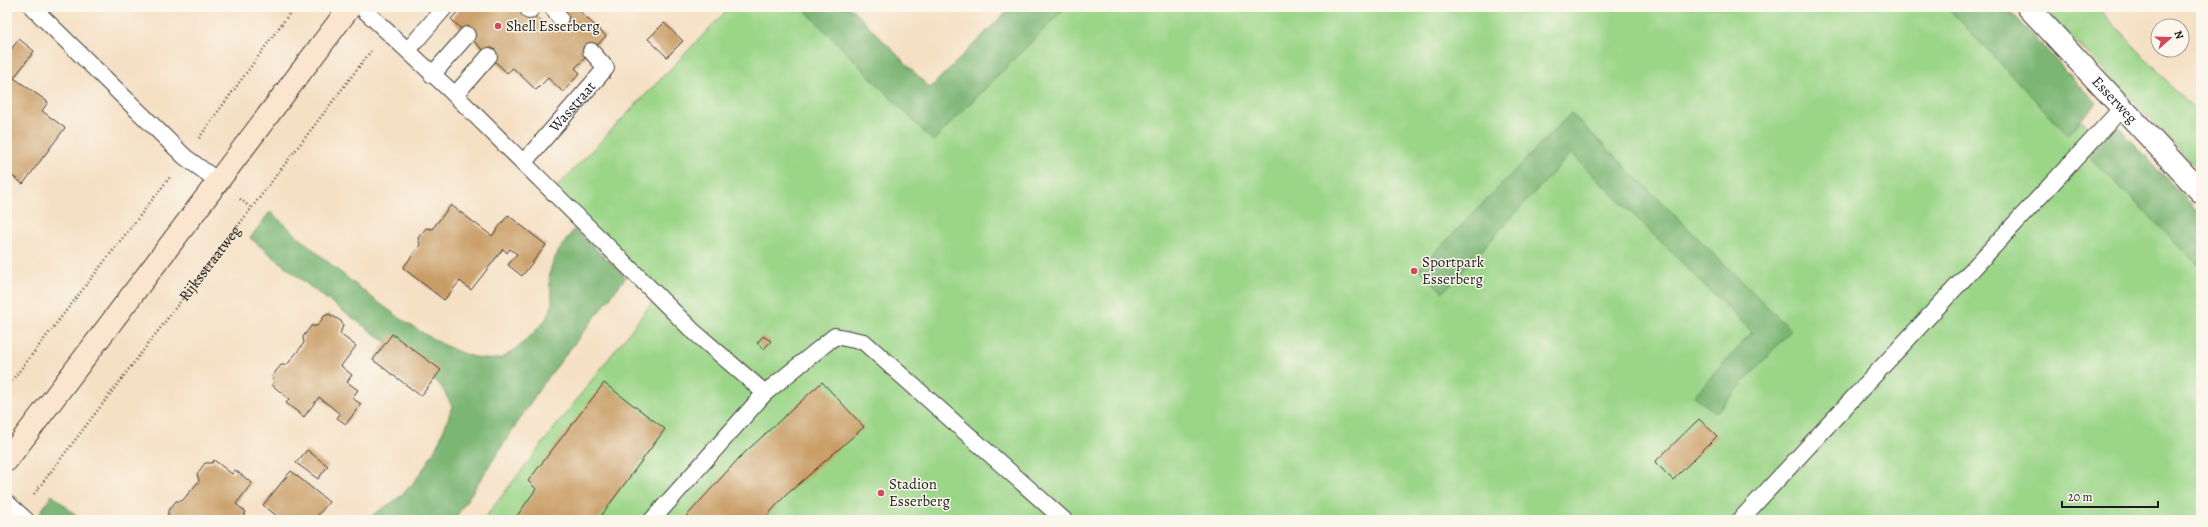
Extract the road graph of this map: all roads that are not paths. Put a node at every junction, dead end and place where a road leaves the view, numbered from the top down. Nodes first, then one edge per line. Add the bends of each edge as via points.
1 (32, 7) edge
2 (350, 7) edge
3 (361, 7) edge
4 (445, 7) edge
5 (2028, 7) edge
6 (467, 35) dead end
7 (408, 50) junction
8 (591, 51) dead end
9 (489, 56) dead end
10 (432, 75) junction
11 (455, 95) junction
12 (2122, 108) junction
13 (523, 163) junction
14 (218, 181) junction
15 (2201, 192) edge
16 (765, 393) junction
17 (7, 460) edge
18 (7, 503) edge
19 (23, 517) edge
20 (652, 520) edge
21 (1064, 520) edge
22 (1740, 520) edge

1 - 14 lane via 185,157
2 - 14 main road
3 - 7 lane
4 - 7 lane
5 - 12 street, Esserweg
6 - 10 lane
7 - 10 lane
8 - 13 lane, Wasstraat via 606,68
9 - 11 lane
10 - 11 lane
11 - 13 lane
12 - 15 street, Esserweg
12 - 22 lane
13 - 16 lane via 686,324
14 - 17 main road
16 - 20 lane
16 - 21 lane via 835,336 864,342
18 - 19 lane

